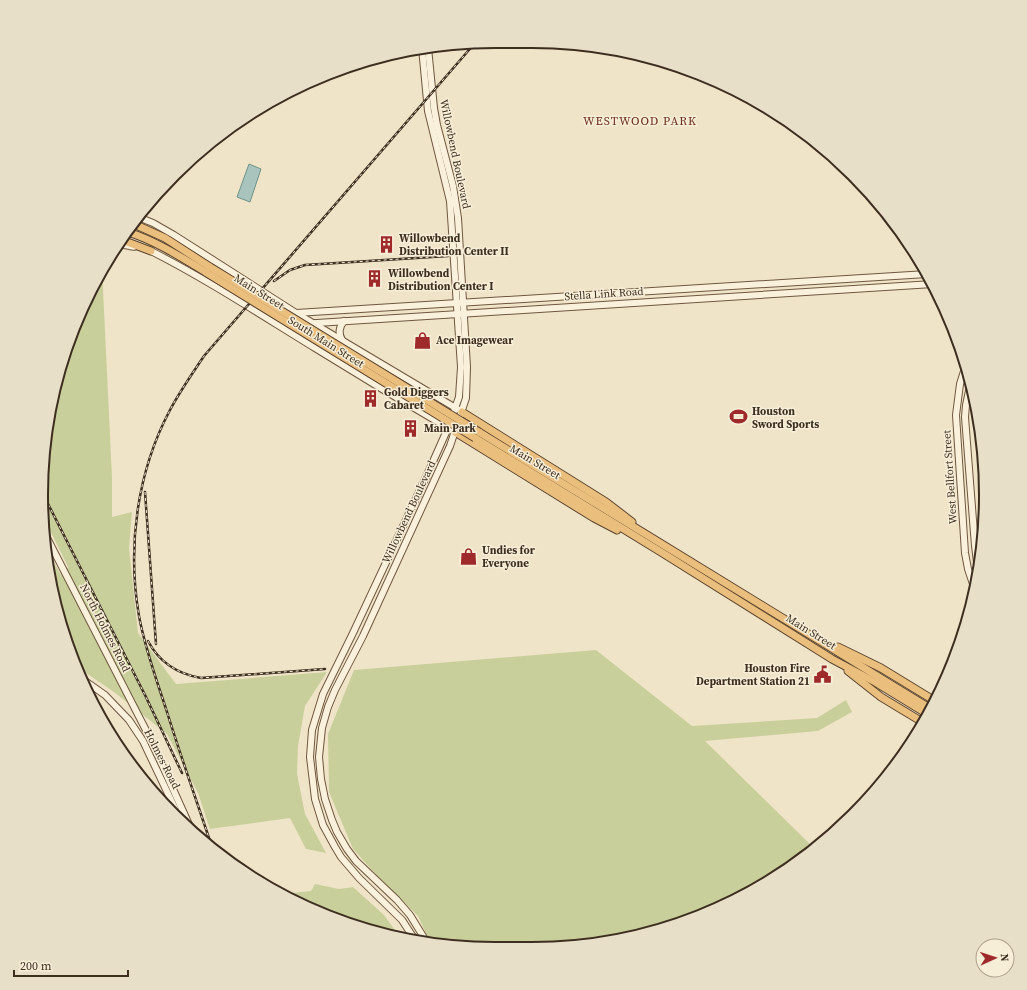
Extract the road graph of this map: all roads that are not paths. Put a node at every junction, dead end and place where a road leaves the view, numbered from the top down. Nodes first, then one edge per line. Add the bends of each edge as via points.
1 (423, 54) edge
2 (428, 54) edge
3 (431, 108) junction
4 (455, 218) junction
5 (143, 219) edge
6 (138, 226) edge
7 (133, 234) edge
8 (127, 242) edge
9 (124, 245) edge
10 (151, 251) junction
11 (209, 270) junction
12 (920, 274) edge
13 (926, 284) edge
14 (276, 301) junction
15 (464, 303) junction
16 (456, 304) junction
17 (372, 309) junction
18 (464, 313) junction
19 (296, 314) junction
20 (457, 314) junction
21 (266, 317) junction
22 (373, 319) junction
23 (344, 321) junction
24 (276, 323) junction
25 (313, 323) junction
26 (343, 341) junction
27 (464, 367) junction
28 (963, 375) edge
29 (968, 397) edge
30 (440, 399) junction
31 (455, 408) junction
32 (462, 412) junction
33 (431, 418) junction
34 (478, 422) junction
35 (448, 428) junction
36 (455, 432) junction
37 (474, 437) junction
38 (404, 525) junction
39 (412, 528) junction
40 (658, 542) junction
41 (51, 546) edge
42 (975, 546) junction
43 (965, 547) junction
44 (975, 549) edge
45 (385, 567) junction
46 (393, 571) junction
47 (971, 577) edge
48 (796, 626) junction
49 (353, 633) junction
50 (363, 636) junction
51 (832, 659) junction
52 (90, 685) edge
53 (323, 694) junction
54 (930, 698) edge
55 (331, 699) junction
56 (926, 706) edge
57 (923, 712) edge
58 (918, 719) edge
59 (150, 738) joint
60 (320, 769) junction
61 (310, 770) junction
62 (173, 805) edge
63 (185, 817) edge
64 (337, 832) junction
65 (329, 836) junction
66 (380, 884) junction
67 (373, 890) junction
68 (411, 933) edge
69 (421, 935) edge

1 - 3 main road, Willowbend Boulevard
2 - 3 main road, Willowbend Boulevard
3 - 4 main road, Willowbend Boulevard via 454,186
4 - 15 main road, Willowbend Boulevard
4 - 16 main road, Willowbend Boulevard
5 - 14 main road, South Main Street via 174,235
6 - 11 highway, Main Street via 164,238
7 - 11 highway, Main Street via 149,239
8 - 10 highway
9 - 10 street, South Main Street
10 - 21 main road, South Main Street
11 - 37 highway, Main Street, bridge
12 - 15 main road, Stella Link Road
13 - 18 main road, Stella Link Road
14 - 19 main road, South Main Street
14 - 21 main road
15 - 16 main road, Stella Link Road
15 - 18 main road, Willowbend Boulevard
16 - 17 main road, Stella Link Road
16 - 20 main road, Willowbend Boulevard
17 - 19 main road, Stella Link Road
17 - 22 main road
18 - 20 main road, Stella Link Road
18 - 27 main road, Willowbend Boulevard
19 - 25 main road, South Main Street
20 - 22 main road, Stella Link Road
20 - 27 main road, Willowbend Boulevard
21 - 24 main road, South Main Street
22 - 23 main road, Stella Link Road
23 - 25 main road, Stella Link Road
23 - 26 main road via 339,331
24 - 25 main road, Stella Link Road
24 - 33 main road, South Main Street
25 - 26 main road, South Main Street
26 - 30 main road, South Main Street
27 - 31 main road, Willowbend Boulevard
27 - 32 main road, Willowbend Boulevard via 467,389
28 - 43 main road, West Bellfort Street via 956,415
29 - 42 main road, West Bellfort Street via 965,417
30 - 31 main road, South Main Street
30 - 33 main road via 444,405 440,416
31 - 32 main road, South Main Street
31 - 35 main road, Willowbend Boulevard
32 - 34 highway
32 - 36 main road, Willowbend Boulevard
33 - 35 main road, South Main Street
34 - 37 highway via 471,424 468,435
34 - 40 highway via 606,502
35 - 36 main road, South Main Street
35 - 38 main road, Willowbend Boulevard
36 - 37 highway
36 - 39 main road, Willowbend Boulevard
37 - 40 highway, Main Street
37 - 51 highway, Main Street
38 - 39 main road
38 - 45 main road, Willowbend Boulevard
39 - 46 main road, Willowbend Boulevard
40 - 48 highway, Main Street
41 - 59 main road, North Holmes Road
42 - 43 main road
42 - 44 main road, West Bellfort Street
43 - 47 main road, West Bellfort Street
45 - 46 main road
45 - 49 main road, Willowbend Boulevard
46 - 50 main road, Willowbend Boulevard
48 - 54 highway via 881,668
48 - 56 highway, Main Street
49 - 50 main road
49 - 53 main road, Willowbend Boulevard
50 - 55 main road, Willowbend Boulevard
51 - 57 highway, Main Street
51 - 58 highway via 881,696
52 - 62 main road, Holmes Road via 105,695 129,720 143,741
53 - 55 main road
53 - 61 main road, Willowbend Boulevard via 312,730
55 - 60 main road, Willowbend Boulevard via 322,728
59 - 63 main road, Holmes Road
60 - 61 main road
60 - 64 main road, Willowbend Boulevard via 326,805
61 - 65 main road, Willowbend Boulevard via 315,799
64 - 65 main road
64 - 66 main road, Willowbend Boulevard via 356,861
65 - 67 main road, Willowbend Boulevard via 341,857
66 - 67 main road
66 - 69 main road, Willowbend Boulevard via 410,915
67 - 68 main road, Willowbend Boulevard via 402,920

